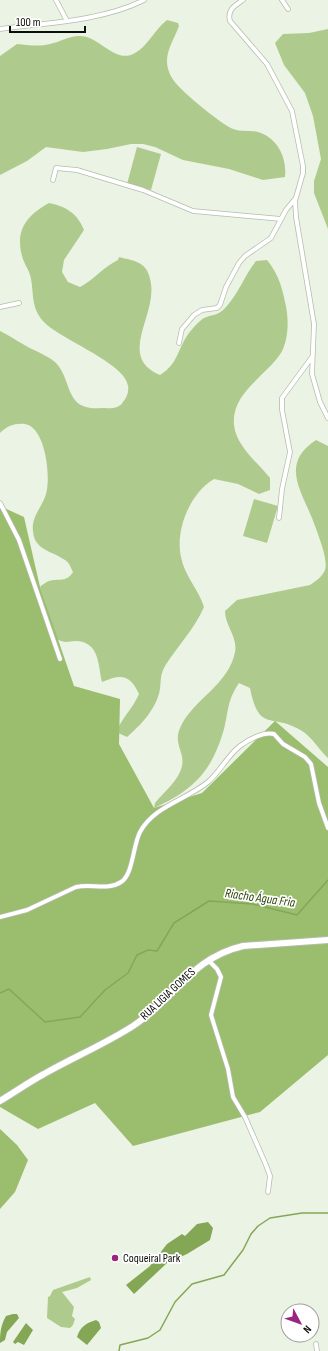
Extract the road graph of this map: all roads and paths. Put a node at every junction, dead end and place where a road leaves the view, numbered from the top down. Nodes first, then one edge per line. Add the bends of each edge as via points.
1 (56, 0) edge
2 (144, 0) edge
3 (243, 0) edge
4 (282, 0) edge
5 (288, 9) dead end
6 (67, 21) junction
7 (0, 29) edge
8 (53, 180) dead end
9 (296, 199) junction
10 (281, 219) junction
11 (19, 303) dead end
12 (0, 307) edge
13 (179, 343) dead end
14 (312, 356) junction
15 (328, 418) edge
16 (0, 503) edge
17 (279, 518) dead end
18 (60, 659) dead end
19 (328, 828) edge
20 (0, 917) edge
21 (328, 940) edge
22 (208, 960) junction
23 (0, 1101) edge
24 (268, 1192) dead end
25 (316, 1344) dead end
26 (317, 1351) edge

1 - 6 street
2 - 6 street via 120,9
3 - 9 street via 230,10 230,21 267,64 292,111 303,166
4 - 5 street
6 - 7 street
8 - 10 street via 56,168 70,168 143,190 192,211
9 - 10 street
9 - 14 street via 296,217 314,324
10 - 13 street via 267,242 239,263 220,305 194,315 182,329
11 - 12 street
14 - 15 street via 315,389
14 - 17 street via 282,398 290,452
16 - 18 street via 19,540
19 - 20 street via 308,759 288,748 274,734 266,734 241,746 208,782 160,810 150,819 140,832 129,871 121,882 110,886 82,885 27,910
21 - 22 street, RUA LIGIA GOMES via 243,946
22 - 23 street, RUA LIGIA GOMES via 190,974 153,1012 134,1025
22 - 24 street via 221,977 211,1009 213,1023 228,1069 233,1096 245,1116 270,1176
25 - 26 street

